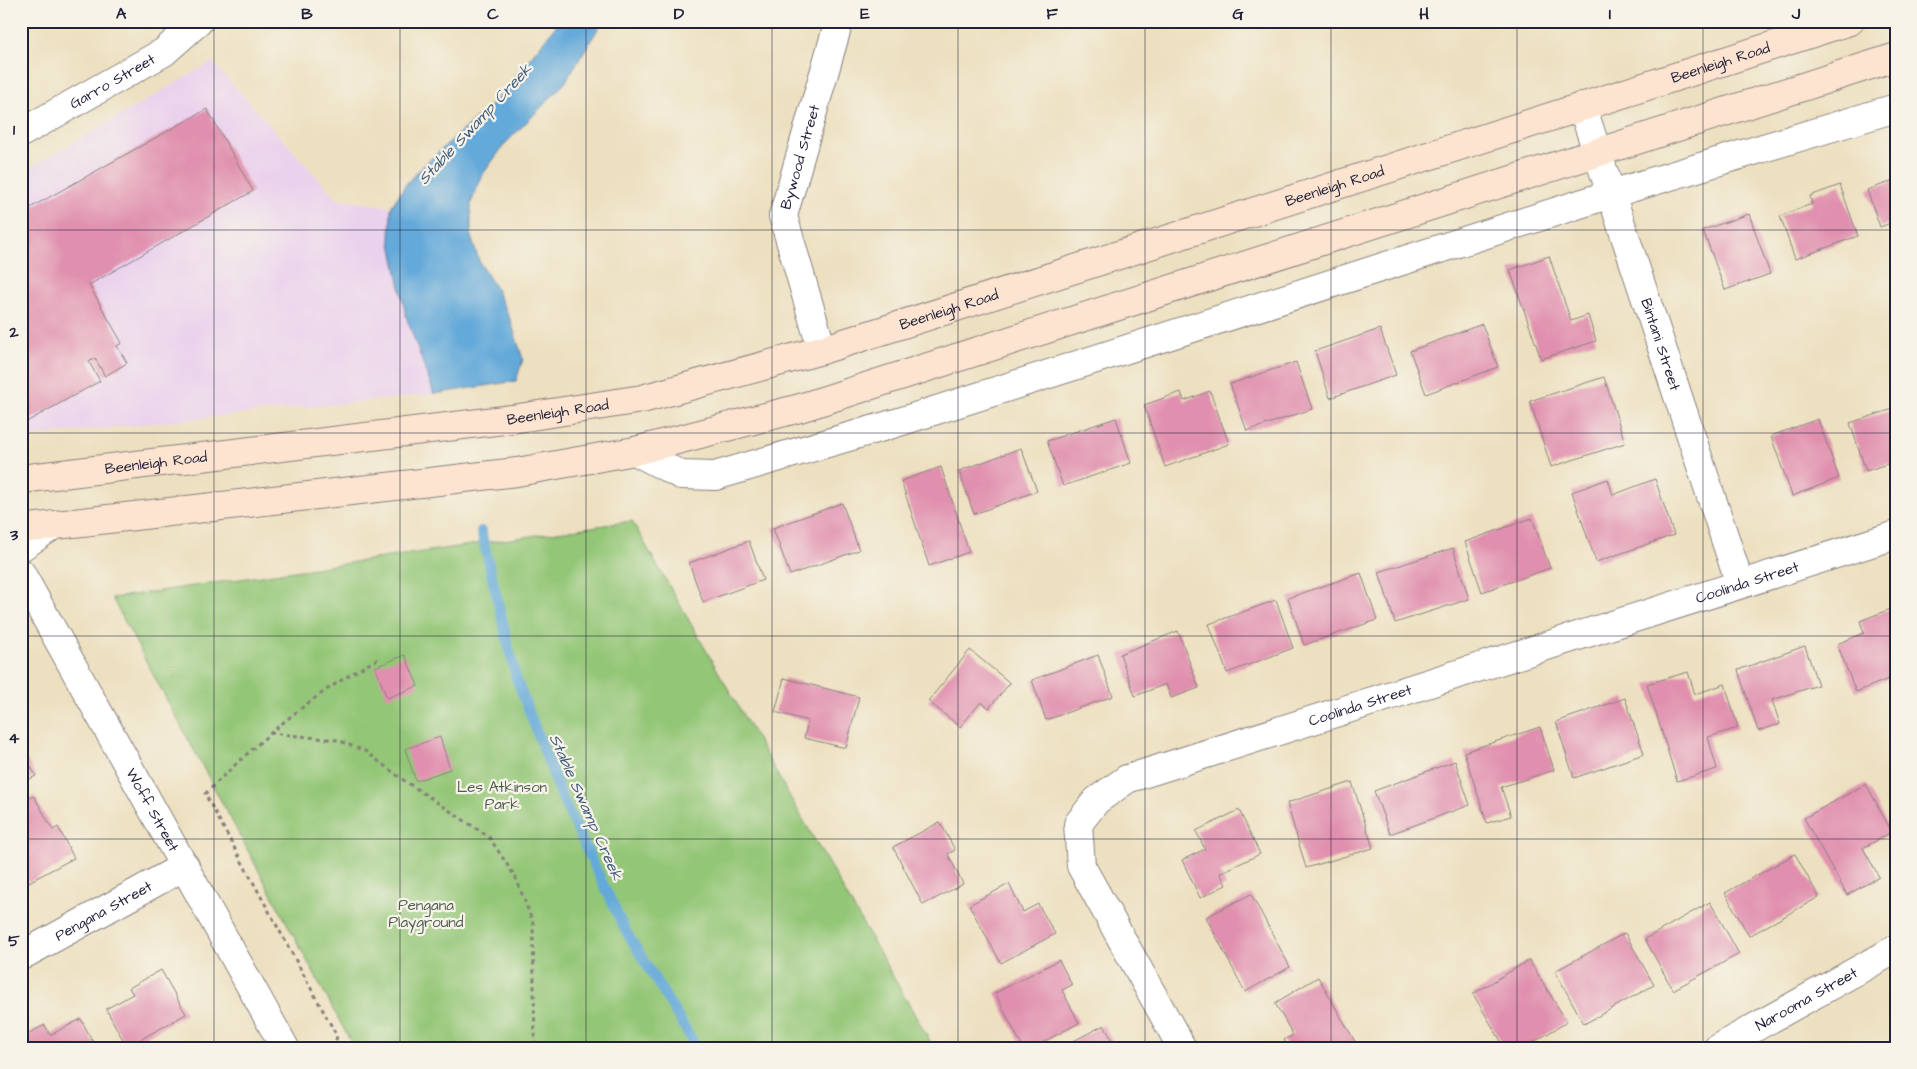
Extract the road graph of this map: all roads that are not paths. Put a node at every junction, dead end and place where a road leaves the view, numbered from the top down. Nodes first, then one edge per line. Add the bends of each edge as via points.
1 (839, 21) edge
2 (1850, 21) edge
3 (188, 25) edge
4 (1896, 57) edge
5 (1582, 106) junction
6 (1896, 108) edge
7 (21, 133) edge
8 (1598, 153) junction
9 (1611, 194) junction
10 (822, 350) junction
11 (635, 451) junction
12 (21, 479) edge
13 (54, 525) junction
14 (21, 528) edge
15 (1896, 535) edge
16 (21, 547) edge
17 (21, 573) edge
18 (1740, 584) junction
19 (185, 866) junction
20 (1896, 949) edge
21 (21, 956) edge
22 (285, 1048) edge
23 (1182, 1048) edge
24 (1718, 1048) edge

1 - 10 street, Bywood Street via 783,216
2 - 5 main road, Beenleigh Road
3 - 7 street, Garro Street via 164,52
4 - 8 main road
5 - 8 street, Bintani Street
5 - 10 main road, Beenleigh Road
6 - 9 street
8 - 9 street, Bintani Street
8 - 11 main road via 800,408
9 - 11 street via 896,423 715,476 681,474
9 - 18 street, Bintani Street
10 - 12 main road, Beenleigh Road via 642,399 512,419
11 - 13 main road via 517,472
13 - 14 main road
13 - 16 street
15 - 18 street, Coolinda Street
17 - 19 street, Woff Street
18 - 23 street, Coolinda Street via 1128,779 1096,801 1078,824 1081,866
19 - 21 street, Pengana Street
19 - 22 street, Woff Street
20 - 24 street, Narooma Street

